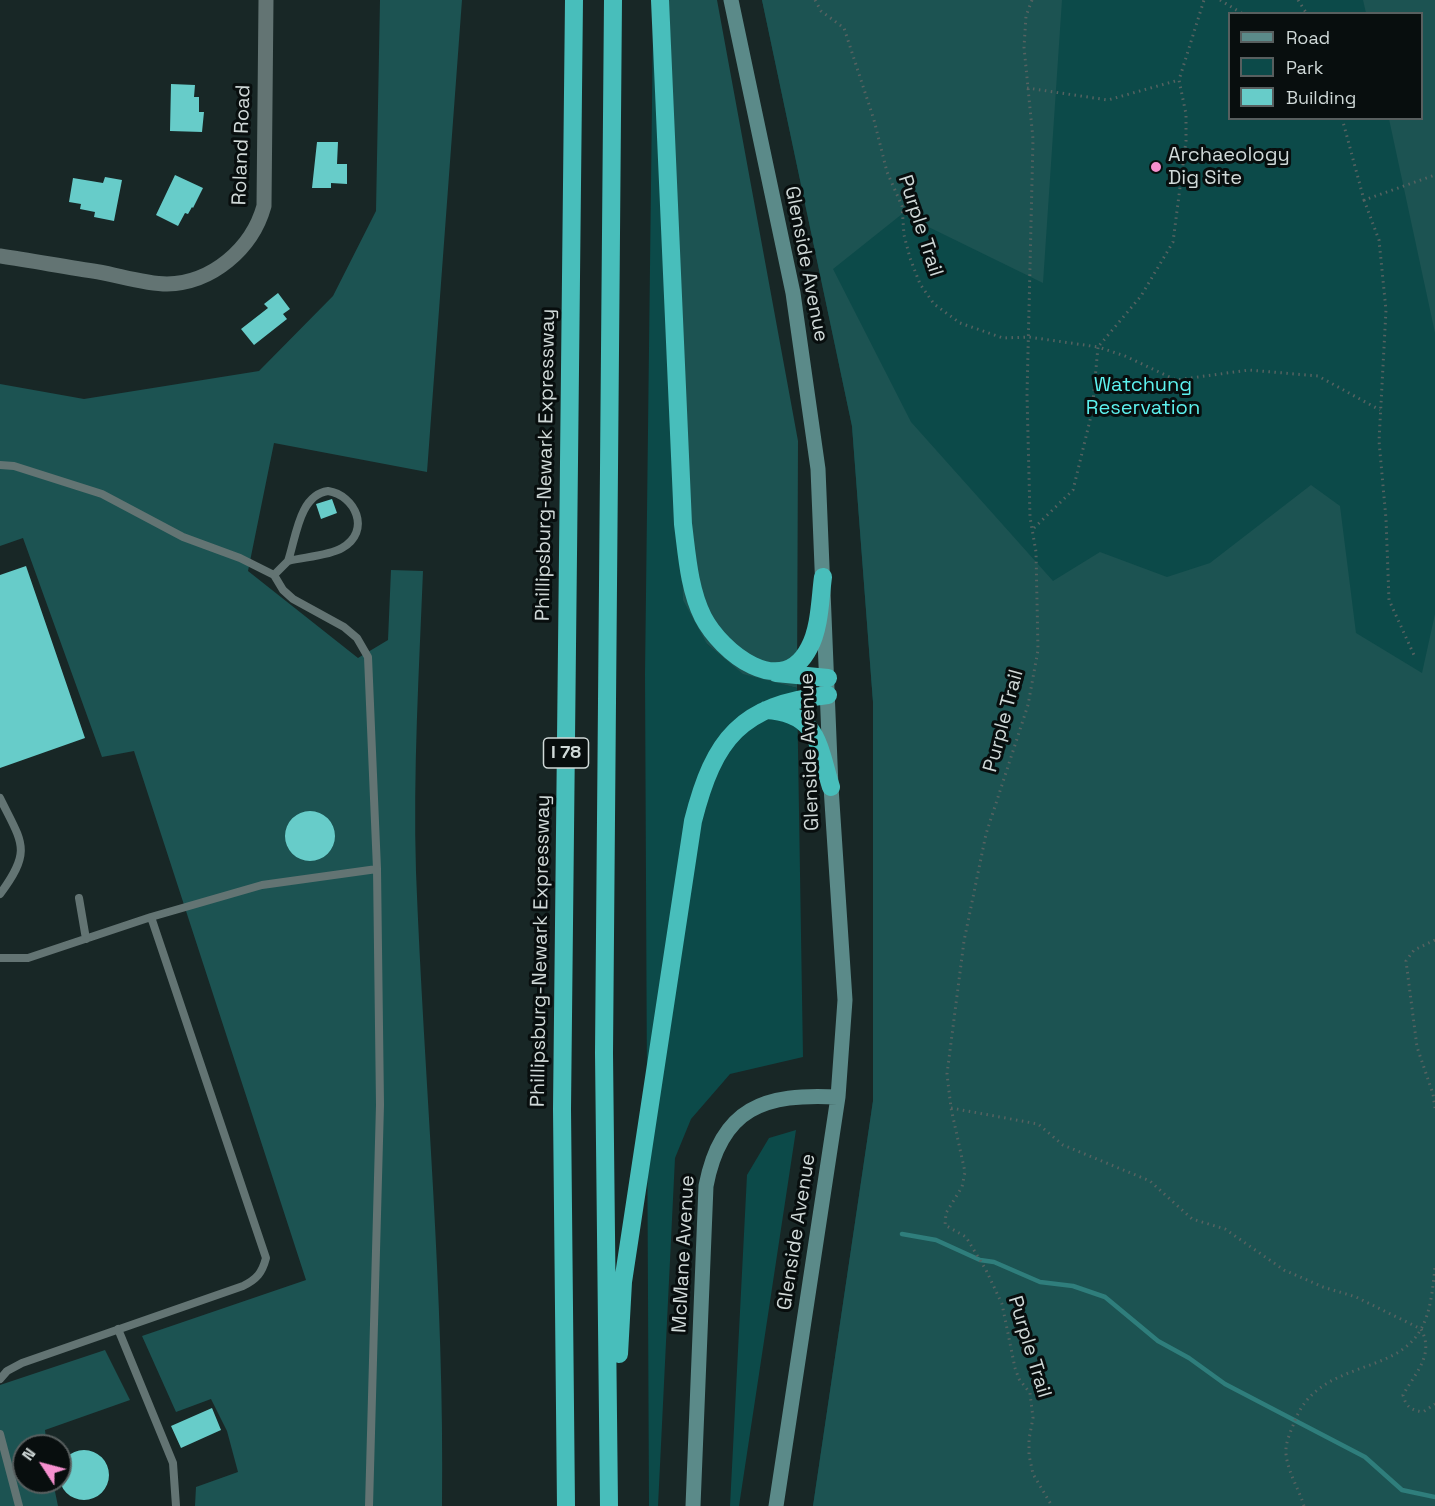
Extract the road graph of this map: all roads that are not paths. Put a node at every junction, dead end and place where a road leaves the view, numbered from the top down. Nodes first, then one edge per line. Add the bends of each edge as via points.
1 (266, 0) edge
2 (574, 0) edge
3 (613, 0) edge
4 (660, 0) edge
5 (731, 0) edge
6 (0, 255) edge
7 (0, 465) edge
8 (288, 561) junction
9 (274, 575) junction
10 (823, 577) junction
11 (769, 672) junction
12 (828, 687) junction
13 (766, 710) junction
14 (831, 787) junction
15 (0, 798) edge
16 (377, 868) junction
17 (0, 894) edge
18 (79, 898) dead end
19 (151, 917) junction
20 (86, 939) junction
21 (0, 958) edge
22 (838, 1096) junction
23 (118, 1329) junction
24 (0, 1379) edge
25 (0, 1434) edge
26 (609, 1500) edge
27 (19, 1506) edge
28 (176, 1506) edge
29 (369, 1506) edge
30 (566, 1506) edge
31 (693, 1506) edge
32 (776, 1506) edge

1 - 6 street, Roland Road via 264,206 253,232 233,257 196,278 165,284
2 - 30 highway, Phillipsburg-Newark Expressway / I 78 via 561,1108
3 - 26 highway, I 78 via 604,1053
4 - 11 highway via 683,524 690,574 697,603 713,633 741,660
5 - 10 main road, Glenside Avenue via 793,293 818,469
7 - 9 lane via 102,494 183,537
8 - 8 lane via 333,551 351,541 358,522 346,496 328,490 311,498
8 - 9 lane
9 - 16 lane via 293,599 357,638 368,657
10 - 11 highway via 810,648 792,666
10 - 12 main road, Glenside Avenue
11 - 12 highway
12 - 13 highway
12 - 14 main road, Glenside Avenue
13 - 14 highway via 782,711 804,721 817,741
13 - 26 highway via 741,726 718,754 699,796 693,821 623,1282
14 - 22 main road, Glenside Avenue via 845,1000
15 - 17 lane via 22,853 20,864
16 - 19 lane via 262,885
16 - 29 lane via 380,1105
18 - 20 lane
19 - 20 lane
19 - 23 lane via 266,1258 263,1271 243,1286
20 - 21 lane via 28,958
22 - 31 main road, McMane Avenue via 772,1099 753,1108 735,1122 711,1162 706,1186
22 - 32 main road, Glenside Avenue
23 - 24 lane via 22,1362
23 - 28 lane via 173,1463
25 - 27 lane

